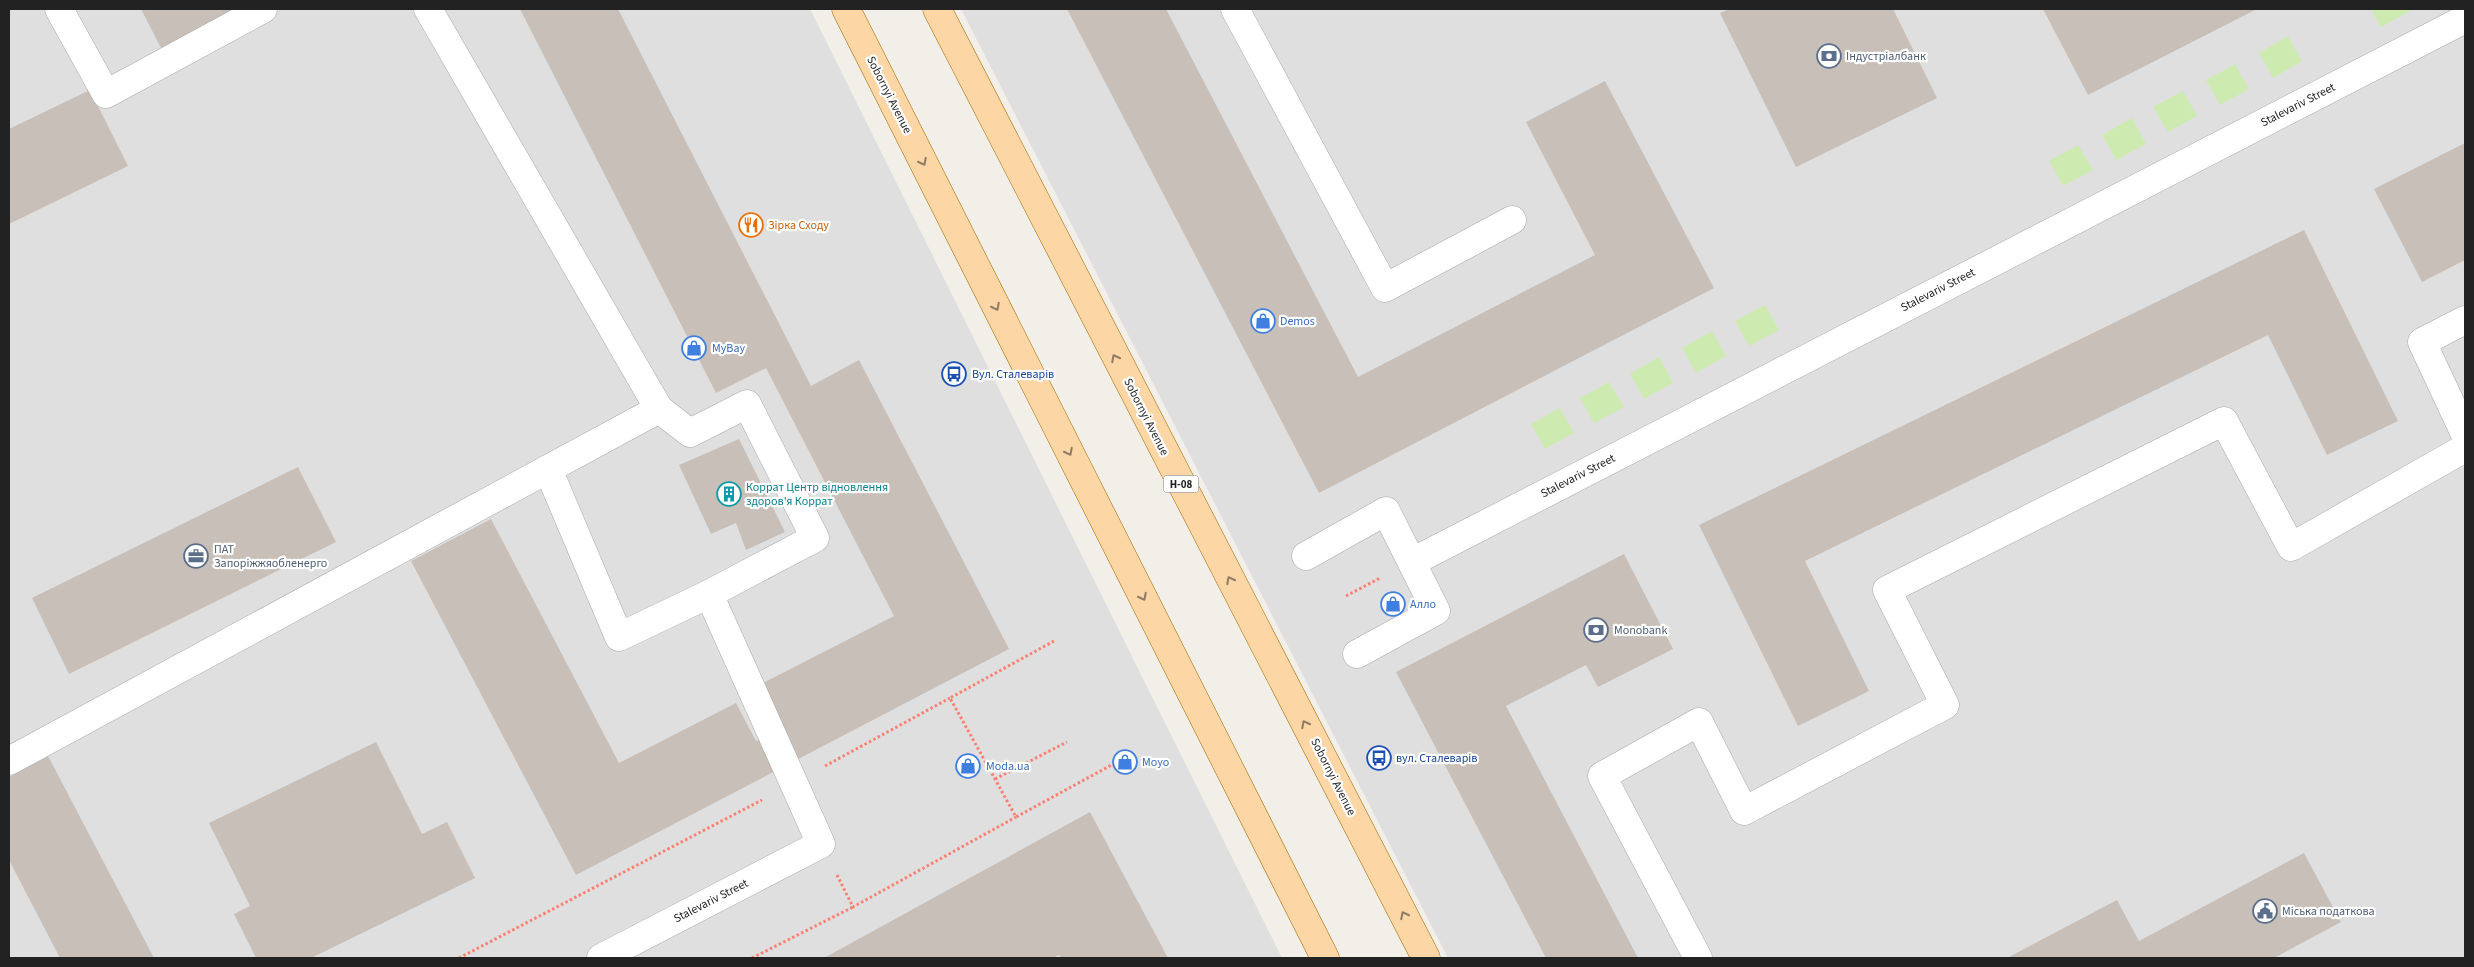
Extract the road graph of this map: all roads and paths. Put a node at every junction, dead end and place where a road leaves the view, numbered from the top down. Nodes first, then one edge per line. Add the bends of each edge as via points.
1 (60, 9) edge
2 (262, 9) edge
3 (428, 9) edge
4 (846, 9) edge
5 (937, 9) edge
6 (1235, 9) edge
7 (2465, 19) edge
8 (1512, 220) dead end
9 (2465, 320) edge
10 (659, 409) junction
11 (2465, 434) edge
12 (2465, 448) edge
13 (548, 469) junction
14 (1306, 556) dead end
15 (1412, 562) junction
16 (709, 594) junction
17 (1054, 641) dead end
18 (1357, 654) dead end
19 (950, 698) junction
20 (1068, 742) dead end
21 (9, 761) edge
22 (1117, 762) dead end
23 (995, 779) junction
24 (794, 784) junction
25 (1016, 817) junction
26 (821, 844) junction
27 (853, 907) junction
28 (459, 958) edge
29 (601, 958) edge
30 (752, 958) edge
31 (1325, 958) edge
32 (1426, 958) edge
33 (1698, 958) edge

1 - 2 street via 106,94
3 - 10 street
4 -> 31 main road, Sobornyi Avenue
32 -> 5 main road, Sobornyi Avenue / Н-08
6 - 8 street via 1385,288
7 - 15 street, Stalevariv Street
9 - 11 street via 2422,342
10 - 13 street
10 - 16 street via 690,433 747,404 815,538
12 - 33 street via 2291,546 2224,421 1887,590 1945,705 1744,811 1699,722 1602,776
13 - 16 street via 618,637
13 - 21 street
14 - 15 street via 1386,511
15 - 18 street via 1436,612
16 - 24 street
17 - 19 path
19 - 23 path
19 - 24 path
20 - 23 path
22 - 25 path
23 - 25 path
24 - 26 street
24 - 28 path
25 - 27 path
26 - 27 path
26 - 29 street, Stalevariv Street
27 - 30 path

